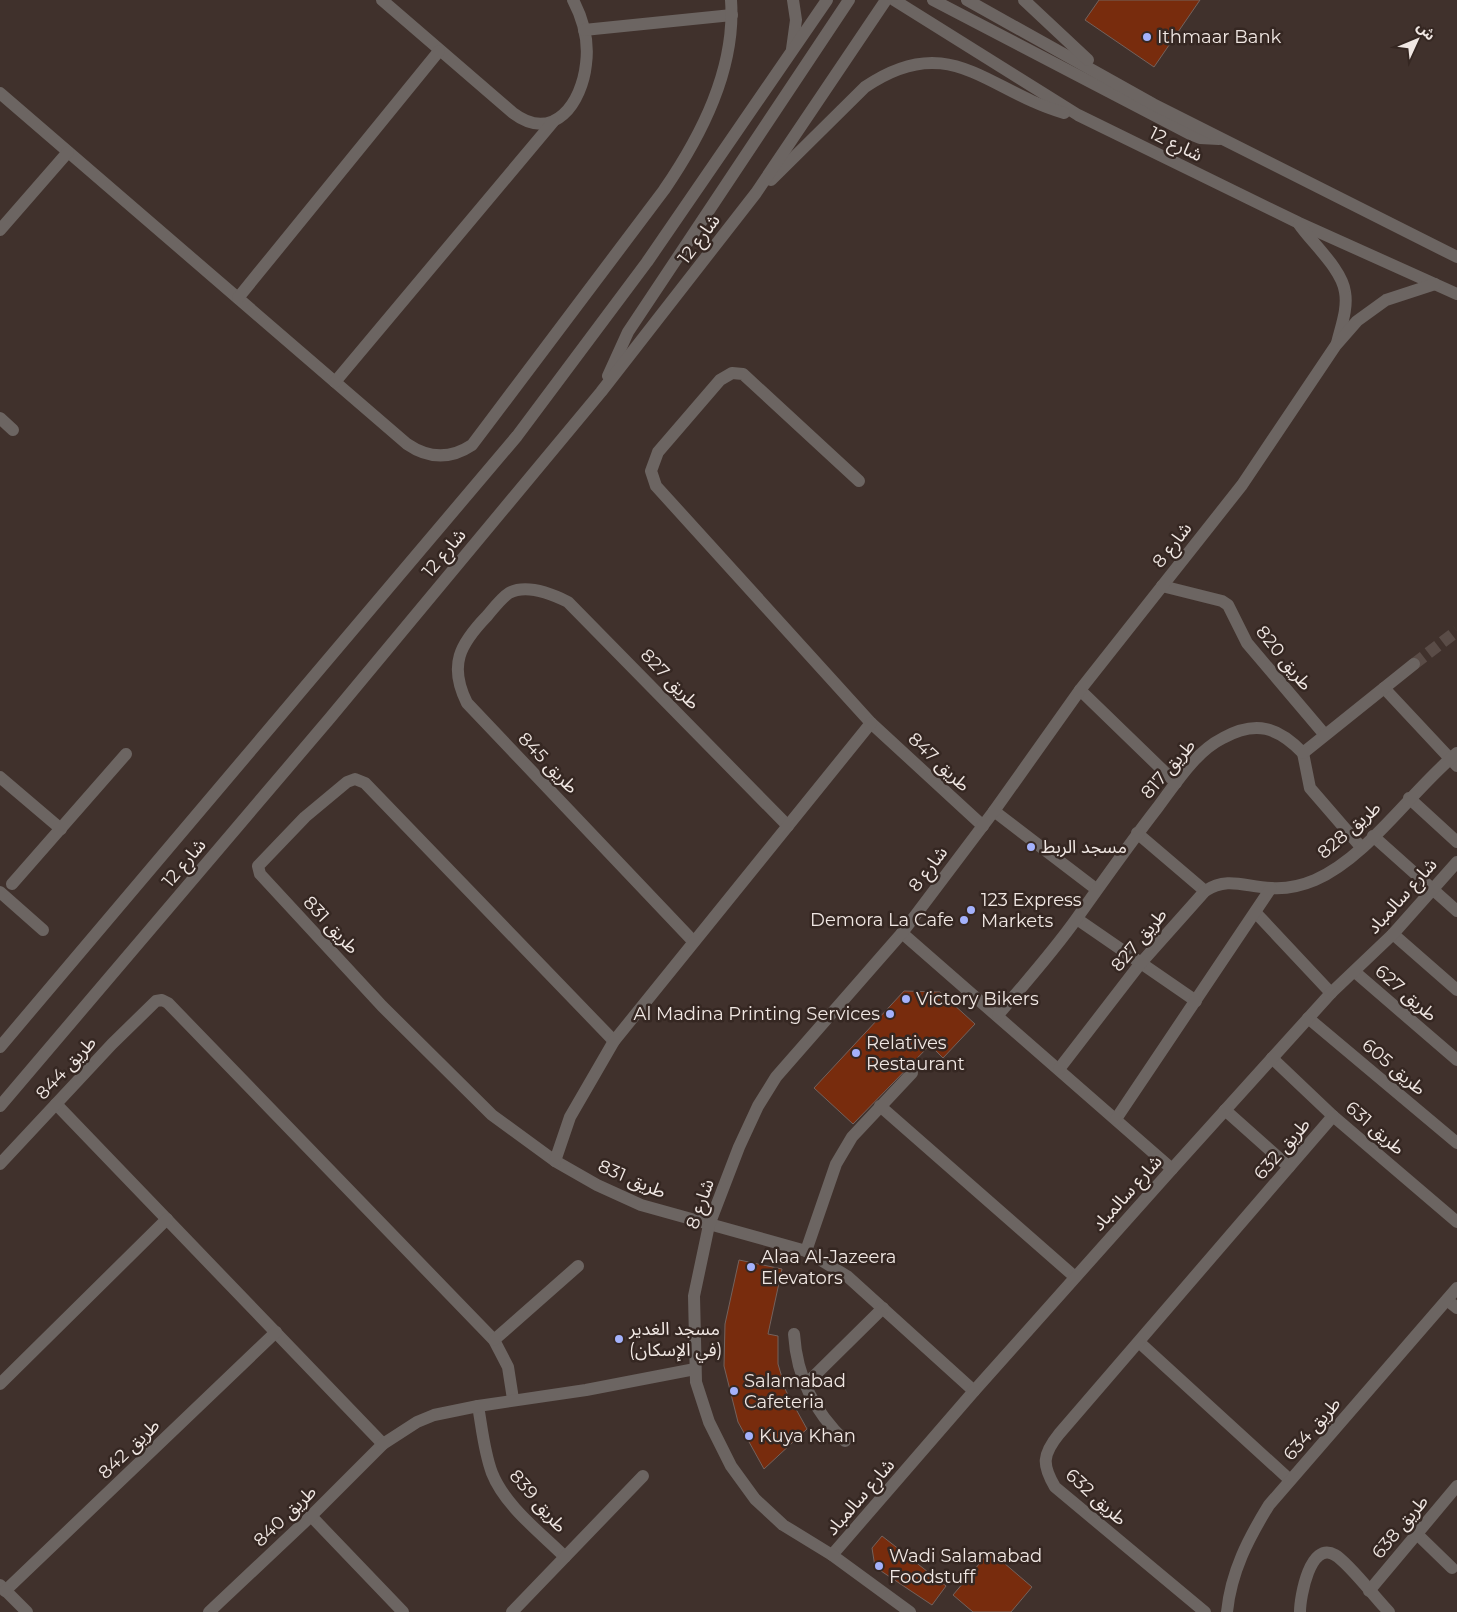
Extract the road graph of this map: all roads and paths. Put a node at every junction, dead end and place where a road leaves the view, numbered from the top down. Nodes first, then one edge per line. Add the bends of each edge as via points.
1 (382, 0) edge
2 (573, 0) edge
3 (731, 0) edge
4 (793, 0) edge
5 (827, 0) edge
6 (849, 0) edge
7 (886, 0) edge
8 (894, 0) edge
9 (933, 0) edge
10 (967, 0) edge
11 (1024, 0) edge
12 (732, 15) junction
13 (584, 30) junction
14 (439, 51) junction
15 (790, 58) junction
16 (1118, 83) junction
17 (0, 93) edge
18 (1078, 115) junction
19 (553, 122) junction
20 (1221, 138) junction
21 (68, 152) junction
22 (756, 193) junction
23 (1299, 223) junction
24 (0, 230) edge
25 (1457, 257) edge
26 (1435, 284) junction
27 (1457, 294) edge
28 (238, 298) junction
29 (1336, 345) junction
30 (335, 382) junction
31 (601, 392) junction
32 (0, 418) edge
33 (13, 430) dead end
34 (859, 480) dead end
35 (1162, 586) junction
36 (509, 593) joint
37 (1414, 664) tunnel mouth
38 (1384, 688) junction
39 (1080, 690) junction
40 (871, 723) junction
41 (1326, 735) junction
42 (1303, 753) junction
43 (126, 754) dead end
44 (1455, 759) edge
45 (0, 777) edge
46 (1176, 783) junction
47 (1410, 798) junction
48 (994, 811) junction
49 (788, 826) junction
50 (982, 826) junction
51 (61, 829) junction
52 (1138, 833) junction
53 (1374, 836) junction
54 (1457, 842) edge
55 (1362, 847) junction
56 (1457, 862) edge
57 (12, 884) dead end
58 (1272, 888) junction
59 (1432, 888) junction
60 (1096, 889) junction
61 (1205, 891) junction
62 (0, 892) edge
63 (1457, 911) edge
64 (1256, 913) junction
65 (1077, 919) junction
66 (43, 930) dead end
67 (902, 933) junction
68 (1393, 934) junction
69 (693, 941) junction
70 (1140, 964) junction
71 (1355, 972) junction
72 (1457, 990) edge
73 (1331, 993) junction
74 (1196, 1001) junction
75 (998, 1016) junction
76 (1308, 1018) junction
77 (614, 1041) junction
78 (0, 1047) edge
79 (1272, 1058) junction
80 (1457, 1060) edge
81 (1060, 1069) junction
82 (912, 1073) dead end
83 (56, 1104) junction
84 (0, 1106) edge
85 (880, 1106) junction
86 (1225, 1110) junction
87 (1333, 1116) junction
88 (1116, 1119) junction
89 (1457, 1143) edge
90 (555, 1161) junction
91 (0, 1164) edge
92 (1289, 1167) junction
93 (1172, 1169) junction
94 (167, 1219) junction
95 (1457, 1222) edge
96 (709, 1225) junction
97 (806, 1250) junction
98 (578, 1266) dead end
99 (1075, 1277) junction
100 (1457, 1288) edge
101 (1452, 1304) edge
102 (883, 1308) junction
103 (276, 1332) junction
104 (794, 1334) dead end
105 (494, 1340) junction
106 (1140, 1343) junction
107 (696, 1370) junction
108 (0, 1384) edge
109 (805, 1385) junction
110 (974, 1391) junction
111 (513, 1400) junction
112 (478, 1406) junction
113 (845, 1441) dead end
114 (383, 1444) junction
115 (643, 1476) dead end
116 (1290, 1480) junction
117 (1457, 1486) edge
118 (311, 1516) junction
119 (1417, 1534) junction
120 (832, 1556) junction
121 (565, 1557) junction
122 (1452, 1568) dead end
123 (3, 1588) edge
124 (1369, 1591) junction
125 (27, 1612) edge
126 (209, 1612) edge
127 (403, 1612) edge
128 (512, 1612) edge
129 (910, 1612) edge
130 (1205, 1612) edge
131 (1227, 1612) edge
132 (1300, 1612) edge
133 (1389, 1612) edge

1 - 14 street
2 - 13 street
3 - 12 street
4 - 15 street via 795,34
5 - 15 street, شارع 12
6 - 31 street via 628,332
7 - 22 street, شارع 12
8 - 18 street, شارع 12
9 - 20 street via 1190,134 1200,138
10 - 16 street, شارع 12
11 - 16 street via 1062,38
12 - 13 street
12 - 30 street via 727,53 717,90 685,159 472,445 460,453 444,457 419,452
13 - 19 street via 587,55 584,79 570,109
14 - 19 street via 522,119 537,124
14 - 28 street
15 - 78 street, شارع 12 via 647,262 517,436
16 - 20 street, شارع 12 via 1152,104
17 - 21 street
18 - 22 street via 1052,108 973,70 920,63 882,76 865,87
18 - 23 street, شارع 12
19 - 30 street
20 - 25 street, شارع 12
21 - 24 street
21 - 28 street
22 - 31 street, شارع 12
23 - 26 street, شارع 12
23 - 29 street, شارع 8 via 1338,273 1345,290 1346,304
26 - 27 street, شارع 12
26 - 29 street, شارع 8 via 1386,300 1356,321
28 - 30 street
29 - 35 street, شارع 8 via 1242,485
31 - 84 street, شارع 12 via 330,718
32 - 33 street
34 - 40 street, طريق 847 via 743,374 732,374 720,380 658,452 652,471 656,486
35 - 39 street, شارع 8
35 - 41 street, طريق 820 via 1222,600 1228,605 1247,643
36 - 49 street, طريق 827 via 544,592 578,610
36 - 69 street, طريق 845 via 468,635 462,646 458,682 467,704
37 - 38 street
38 - 41 street
38 - 44 street
39 - 46 street
39 - 48 street, شارع 8
40 - 49 street
40 - 50 street, طريق 847
41 - 42 street
42 - 46 street, طريق 817 via 1276,730 1240,730 1206,750
42 - 55 street via 1310,788
43 - 51 street
44 - 47 street, طريق 828
45 - 51 street
46 - 52 street, طريق 817
47 - 53 street, طريق 828
47 - 54 street
48 - 50 street, شارع 8
48 - 60 street
49 - 69 street
50 - 67 street, شارع 8
51 - 57 street
52 - 60 street, طريق 817
52 - 61 street
53 - 55 street, طريق 828
53 - 59 street
55 - 58 street, طريق 828 via 1317,879 1295,887
56 - 59 street, شارع سالمباد
58 - 61 street, طريق 827 via 1225,882
58 - 64 street
59 - 63 street
59 - 68 street, شارع سالمباد
60 - 65 street, طريق 817
61 - 70 street, طريق 827
62 - 66 street
64 - 73 street
64 - 74 street
65 - 70 street
65 - 75 street, طريق 817
67 - 75 street
67 - 96 street, شارع 8 via 776,1077 739,1147
68 - 71 street, شارع سالمباد
68 - 72 street
69 - 77 street
70 - 74 street
70 - 81 street, طريق 827
71 - 73 street, شارع سالمباد
71 - 80 street, طريق 627
73 - 76 street, شارع سالمباد
74 - 88 street
75 - 81 street
76 - 79 street, شارع سالمباد
76 - 89 street, طريق 605
77 - 90 street via 570,1117
77 - 90 street, طريق 831 via 365,783 355,778 306,817 258,866 260,874 389,1013 492,1115
79 - 86 street, شارع سالمباد
79 - 87 street, طريق 631
81 - 88 street
82 - 85 street
83 - 91 street, طريق 844
83 - 94 street
83 - 105 street, طريق 844 via 156,1001 168,1003
85 - 97 street via 852,1137 836,1164
85 - 99 street
86 - 92 street
86 - 93 street, شارع سالمباد
87 - 92 street, طريق 632
87 - 95 street, طريق 631
88 - 93 street
90 - 96 street, طريق 831 via 640,1205
92 - 106 street, طريق 632
93 - 99 street, شارع سالمباد
94 - 103 street
94 - 108 street
96 - 97 street, طريق 831
96 - 107 street, شارع 8 via 694,1296
97 - 102 street, طريق 831 via 847,1276
98 - 105 street
99 - 110 street, شارع سالمباد
100 - 101 street, طريق 634
101 - 116 street, طريق 634
102 - 109 street
102 - 110 street, طريق 831
103 - 114 street
103 - 123 street, طريق 842
104 - 109 street
105 - 111 street via 508,1367
106 - 116 street
106 - 130 street, طريق 632 via 1052,1443 1044,1464 1052,1482 1064,1495
107 - 111 street, طريق 840
107 - 120 street, شارع 8 via 696,1382 709,1422 731,1466 755,1499 783,1525
109 - 113 street via 828,1425
110 - 120 street, شارع سالمباد
111 - 112 street, طريق 840
112 - 114 street, طريق 840 via 434,1415
112 - 121 street, طريق 839 via 493,1475 506,1496
114 - 118 street, طريق 840
115 - 121 street, طريق 839
116 - 131 street, طريق 634 via 1251,1534 1238,1564
117 - 119 street, طريق 638
118 - 126 street, طريق 840
118 - 127 street
119 - 122 street
119 - 124 street, طريق 638
120 - 129 street, شارع 8
121 - 128 street, طريق 839
123 - 125 street
124 - 132 street via 1334,1555 1322,1554 1307,1576
124 - 133 street

